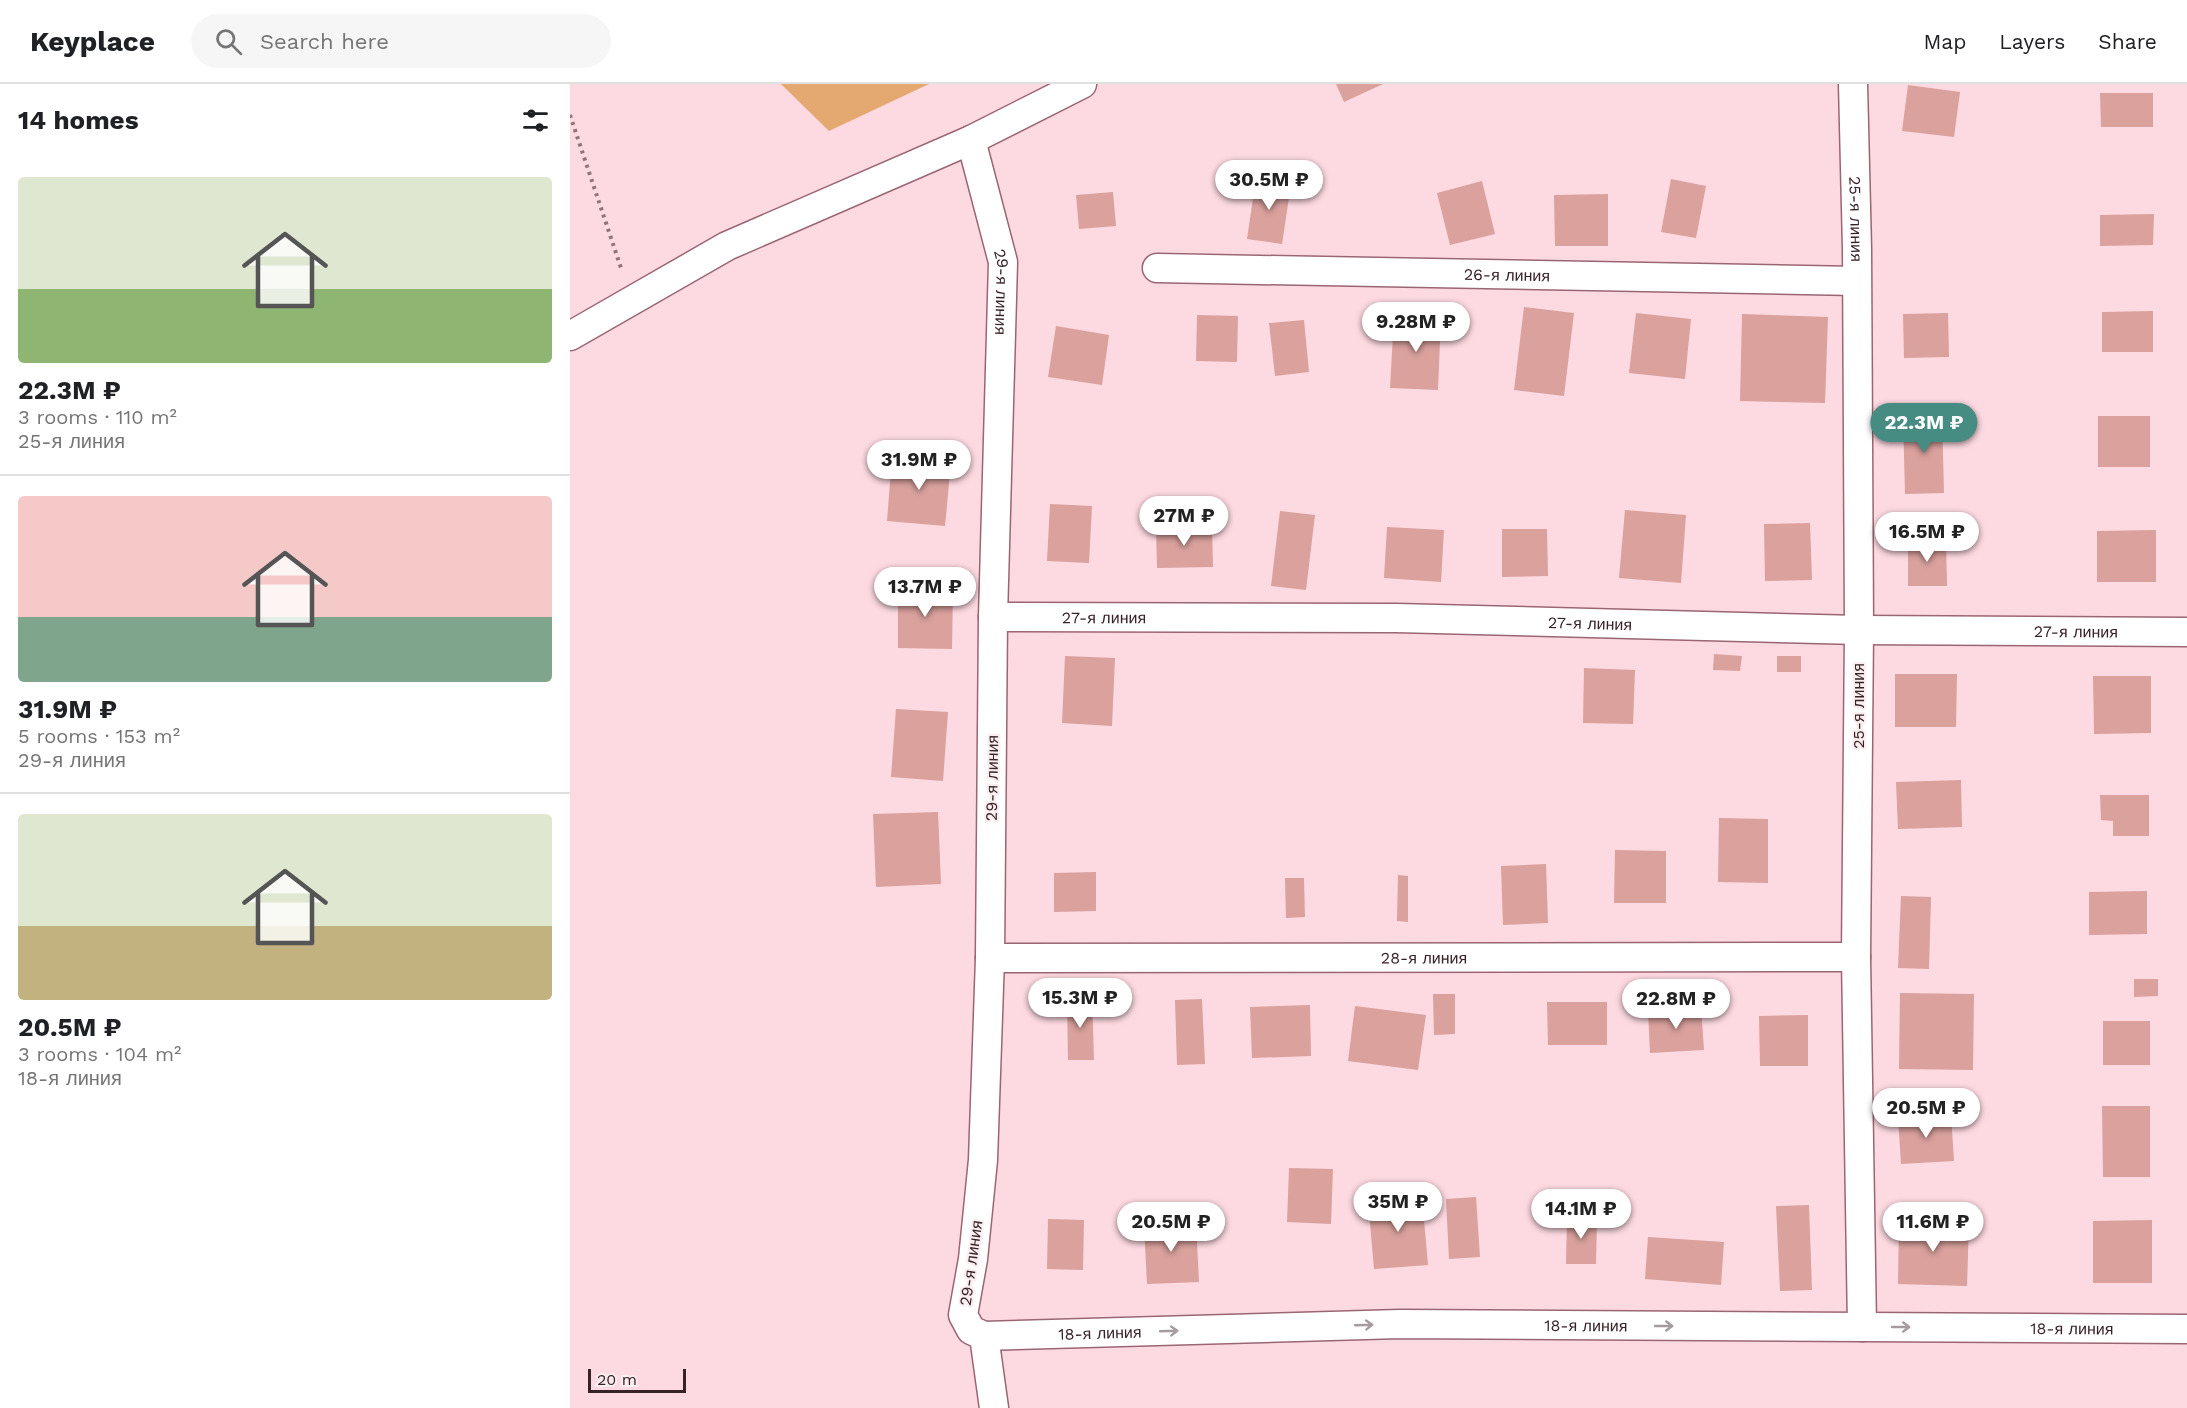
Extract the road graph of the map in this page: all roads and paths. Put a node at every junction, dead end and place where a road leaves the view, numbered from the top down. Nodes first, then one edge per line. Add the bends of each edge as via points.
1 (1082, 84) edge
2 (1853, 84) edge
3 (570, 115) edge
4 (971, 140) junction
5 (1157, 268) dead end
6 (1856, 281) junction
7 (632, 301) junction
8 (570, 336) edge
9 (993, 617) junction
10 (1859, 630) junction
11 (2187, 632) edge
12 (1857, 957) junction
13 (990, 958) junction
14 (1862, 1327) junction
15 (2187, 1329) edge
16 (984, 1336) junction
17 (994, 1408) edge

1 - 4 street
2 - 6 street, 25-я линия
3 - 7 path
4 - 7 street via 726,246
4 - 9 street, 29-я линия via 1003,262
5 - 6 street, 26-я линия
6 - 10 street, 25-я линия
7 - 8 street
9 - 10 street, 27-я линия via 1396,618
9 - 13 street, 29-я линия
10 - 11 street, 27-я линия
10 - 12 street, 25-я линия
12 - 13 street, 28-я линия
12 - 14 street, 25-я линия
13 - 16 street, 29-я линия via 983,1160 963,1315 971,1330
14 -> 15 street, 18-я линия
16 -> 14 street, 18-я линия via 1400,1324
16 - 17 street

